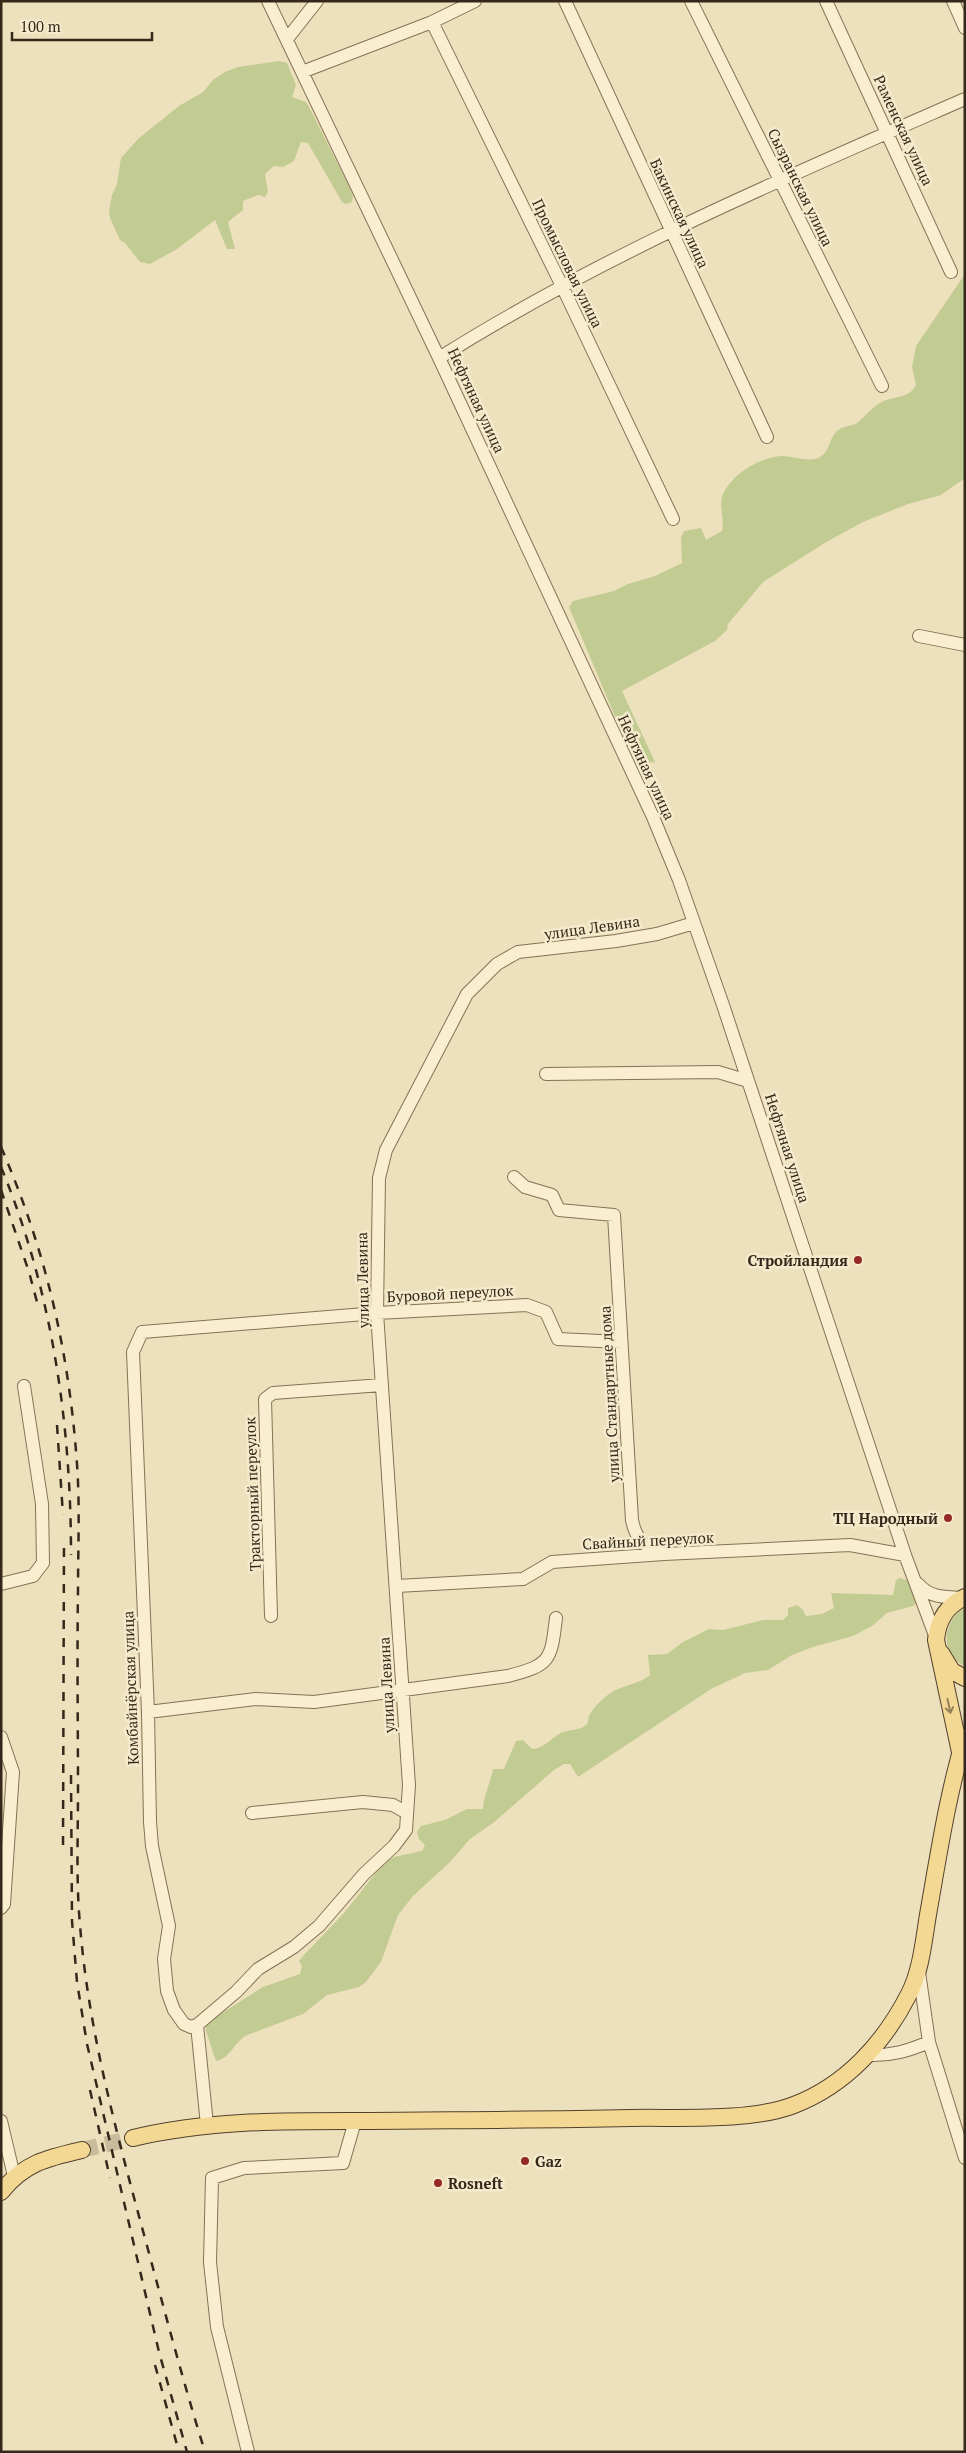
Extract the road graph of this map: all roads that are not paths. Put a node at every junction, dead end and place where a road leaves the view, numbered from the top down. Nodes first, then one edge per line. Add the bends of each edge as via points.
1 (268, 1) edge
2 (317, 1) edge
3 (475, 1) edge
4 (565, 1) edge
5 (691, 1) edge
6 (826, 1) edge
7 (953, 1) edge
8 (432, 22) junction
9 (965, 28) edge
10 (287, 39) junction
11 (302, 72) junction
12 (965, 99) edge
13 (888, 133) junction
14 (779, 180) junction
15 (670, 232) junction
16 (951, 272) dead end
17 (563, 288) junction
18 (439, 358) junction
19 (882, 386) dead end
20 (767, 437) dead end
21 (673, 519) dead end
22 (919, 636) dead end
23 (965, 645) edge
24 (694, 923) junction
25 (546, 1074) dead end
26 (748, 1080) junction
27 (514, 1177) dead end
28 (377, 1313) junction
29 (142, 1332) joint
30 (622, 1342) junction
31 (382, 1385) junction
32 (24, 1386) dead end
33 (664, 1554) junction
34 (905, 1555) junction
35 (915, 1580) junction
36 (1, 1584) edge
37 (397, 1586) junction
38 (964, 1598) edge
39 (271, 1616) dead end
40 (556, 1618) dead end
41 (937, 1645) junction
42 (965, 1678) edge
43 (402, 1689) junction
44 (148, 1712) junction
45 (1, 1737) edge
46 (962, 1745) edge
47 (252, 1813) dead end
48 (407, 1814) junction
49 (1, 1908) edge
50 (918, 1965) junction
51 (197, 2025) junction
52 (929, 2042) junction
53 (868, 2055) junction
54 (1, 2121) edge
55 (355, 2121) junction
56 (207, 2125) junction
57 (134, 2138) tunnel mouth
58 (82, 2150) tunnel mouth
59 (965, 2158) edge
60 (14, 2176) junction
61 (1, 2192) edge
62 (248, 2452) edge

1 - 10 street, Нефтяная улица
2 - 10 street
3 - 8 street
4 - 15 street, Бакинская улица
5 - 14 street, Сызранская улица
6 - 13 street, Раменская улица
7 - 9 street
8 - 11 street
8 - 17 street, Промысловая улица
10 - 11 street, Нефтяная улица
11 - 18 street, Нефтяная улица
12 - 13 street
13 - 14 street
13 - 16 street, Раменская улица
14 - 15 street
14 - 19 street, Сызранская улица
15 - 17 street
15 - 20 street, Бакинская улица
17 - 18 street via 495,323
17 - 21 street, Промысловая улица
18 - 24 street, Нефтяная улица via 653,817
22 - 23 street
24 - 26 street, Нефтяная улица
24 - 28 street, улица Левина via 616,941 518,952 497,964 467,994 386,1150 378,1178
25 - 26 street via 718,1072
26 - 34 street, Нефтяная улица
27 - 30 street, улица Стандартные дома via 525,1187 552,1195 559,1210 614,1215
28 - 29 street, Буровой переулок
28 - 30 street, Буровой переулок via 527,1305 546,1312 558,1339
28 - 31 street, улица Левина
29 - 44 street, Комбайнёрская улица via 133,1352
30 - 33 street, улица Стандартные дома via 634,1531 645,1547
31 - 37 street, улица Левина
31 - 39 street, Тракторный переулок via 273,1393 265,1399
32 - 36 street via 42,1504 43,1563 33,1576
33 - 34 street, Свайный переулок via 850,1545
33 - 37 street, Свайный переулок via 552,1562 523,1579
34 - 35 street, Нефтяная улица
35 - 38 street via 925,1592
35 - 41 street, Нефтяная улица
37 - 43 street, улица Левина
38 - 41 main road via 946,1611 937,1628
40 - 43 street via 552,1651 536,1669 508,1676
41 - 42 main road via 952,1671
41 -> 46 main road
43 - 44 street via 314,1702 256,1699
43 - 48 street, улица Левина via 409,1785
44 - 51 street, Комбайнёрская улица via 152,1838 169,1926 164,1959 167,1990 174,2010 184,2024
45 - 49 street via 13,1772 4,1904
46 - 50 main road
47 - 48 street via 363,1802 392,1805
48 - 51 street, улица Левина via 406,1830 394,1846 318,1926 294,1947 258,1970
50 - 52 street
50 - 53 main road via 910,1991 892,2024
51 - 56 street
52 - 53 street via 904,2052
52 - 59 street
53 - 55 main road via 835,2084 793,2106 762,2113 598,2119
54 - 60 street
55 - 56 main road via 284,2120
55 - 62 street via 343,2163 244,2168 212,2178 210,2262 217,2327
56 - 57 main road
58 - 60 main road via 34,2163
60 - 61 main road

